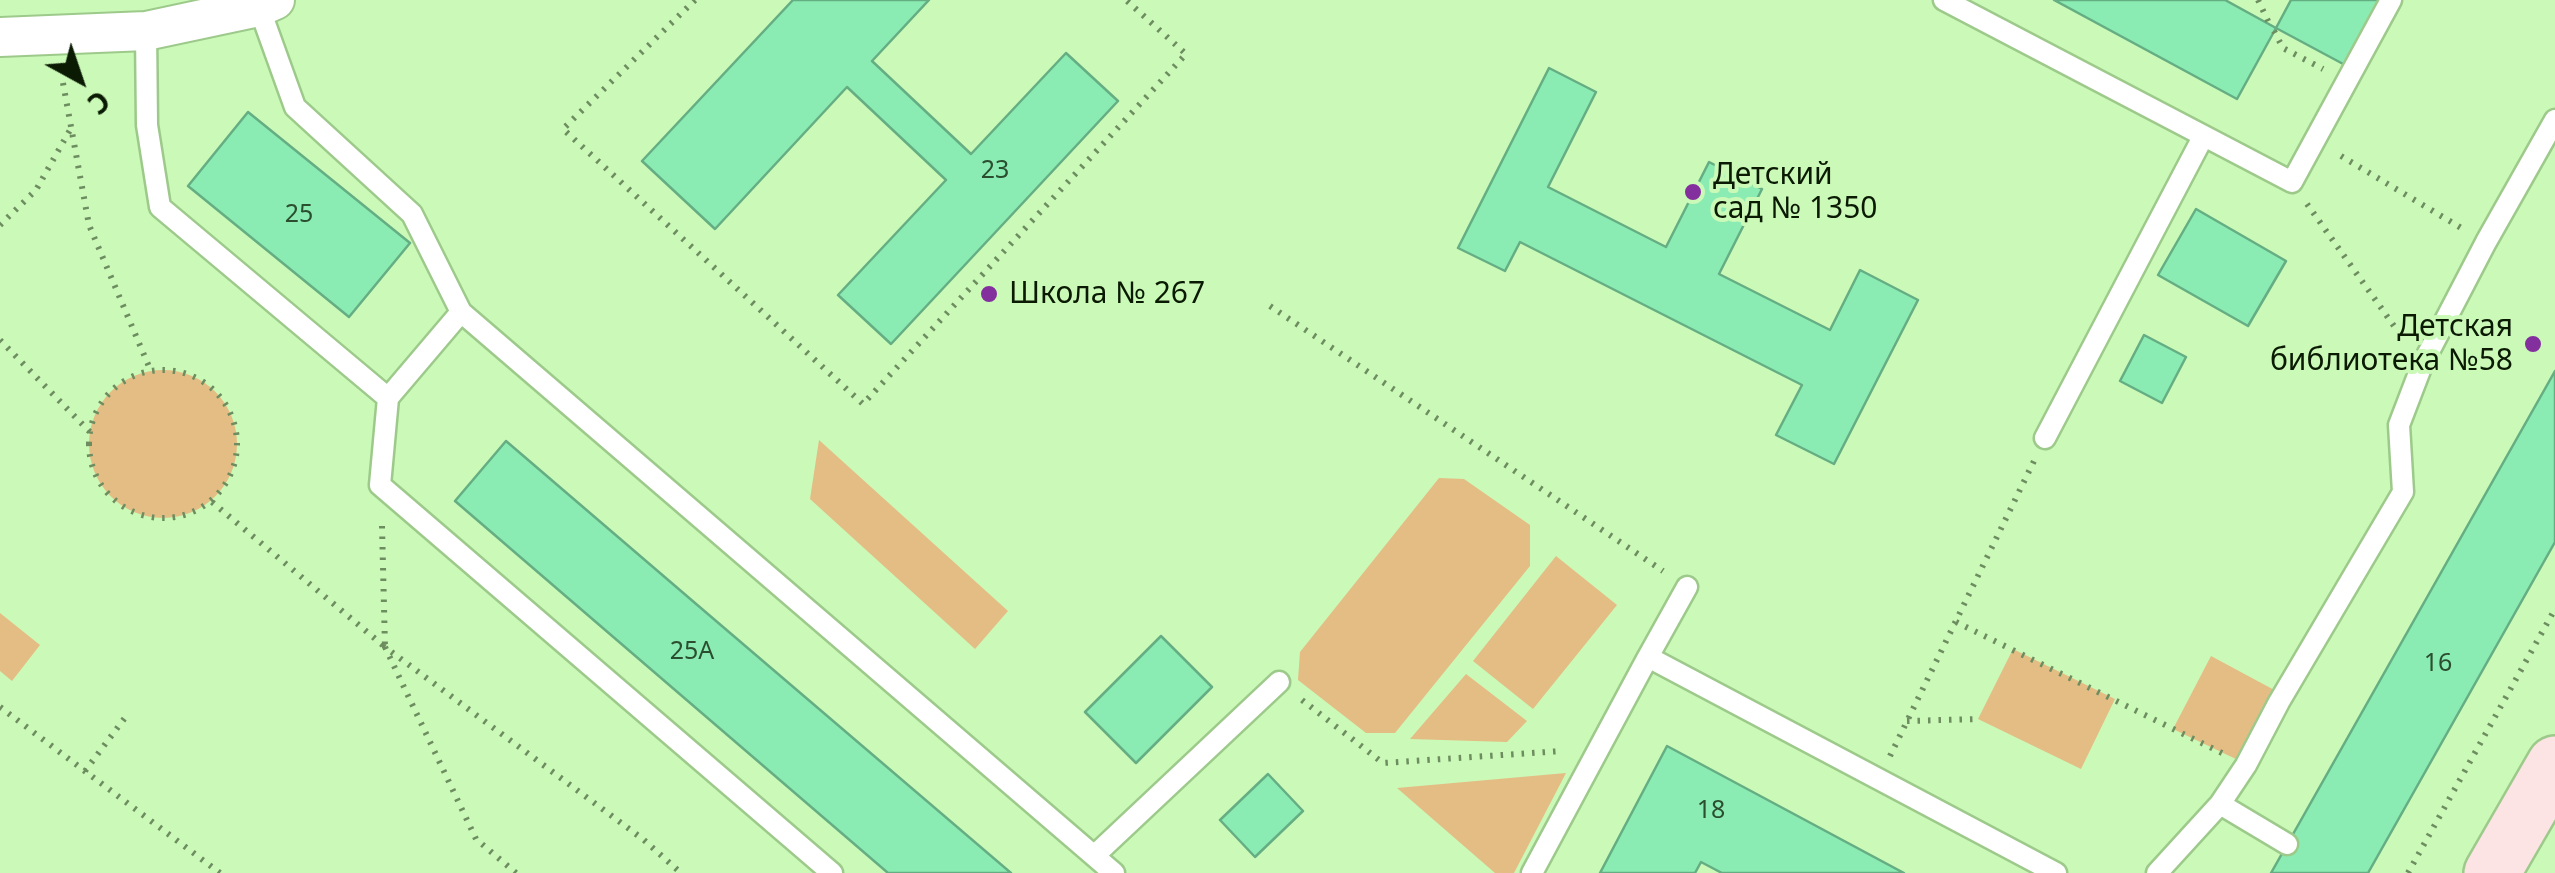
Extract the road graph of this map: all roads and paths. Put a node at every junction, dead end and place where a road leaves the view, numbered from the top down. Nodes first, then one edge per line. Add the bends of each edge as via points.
1 (695, 0) edge
2 (1126, 0) edge
3 (1944, 0) edge
4 (2258, 0) edge
5 (2391, 0) edge
6 (267, 4) edge
7 (146, 31) junction
8 (0, 37) edge
9 (2347, 82) junction
10 (63, 83) dead end
11 (2555, 120) edge
12 (71, 129) junction
13 (2203, 137) junction
14 (2314, 140) junction
15 (2292, 182) junction
16 (0, 225) edge
17 (2486, 242) junction
18 (1270, 306) dead end
19 (461, 312) junction
20 (1, 342) edge
21 (2422, 366) junction
22 (150, 369) junction
23 (388, 398) junction
24 (91, 432) junction
25 (2045, 438) joint
26 (380, 485) junction
27 (212, 502) junction
28 (1687, 587) joint
29 (2555, 609) edge
30 (1956, 622) junction
31 (385, 647) junction
32 (1648, 657) junction
33 (1279, 682) joint
34 (0, 707) edge
35 (127, 715) dead end
36 (1978, 719) dead end
37 (1907, 720) junction
38 (1598, 749) junction
39 (2555, 764) edge
40 (2246, 765) junction
41 (85, 771) junction
42 (1879, 779) junction
43 (2220, 804) junction
44 (2288, 844) dead end
45 (1094, 856) junction
46 (220, 873) edge
47 (516, 873) edge
48 (681, 873) edge
49 (832, 873) edge
50 (1114, 873) edge
51 (1532, 873) edge
52 (2056, 873) edge
53 (2157, 873) edge
54 (2408, 873) edge
55 (2492, 873) edge

1 - 2 path via 564,128 864,404 1186,54
3 - 13 lane
4 - 9 path via 2282,48
5 - 9 lane
6 - 7 street
6 - 19 lane via 295,107 412,214
7 - 8 street
7 - 23 lane via 147,125 160,207
9 - 14 lane
10 - 12 path
11 - 17 lane
12 - 16 path via 36,190
12 - 22 path via 89,225
13 - 15 lane
13 - 25 lane
14 - 15 lane
14 - 17 path
15 - 21 path
17 - 21 lane
18 - 28 path
19 - 23 lane
19 - 45 lane
20 - 24 path
21 - 40 lane via 2399,425 2403,492
22 - 24 path via 114,385 92,418
22 - 27 path via 190,372 222,395 238,430 234,470
23 - 26 lane
24 - 27 path via 89,457 105,492 137,515 176,518
25 - 30 path
26 - 31 path
26 - 49 lane
27 - 31 path
28 - 32 lane
29 - 54 path
30 - 37 path
30 - 40 path
31 - 47 path via 476,839
31 - 48 path
32 - 38 lane
32 - 42 lane
33 - 38 path via 1383,763
33 - 45 lane
34 - 41 path
35 - 41 path
36 - 37 path
37 - 42 path
38 - 51 lane
39 - 55 street
40 - 43 lane
41 - 46 path
42 - 52 lane
43 - 44 lane
43 - 53 lane
45 - 50 lane

